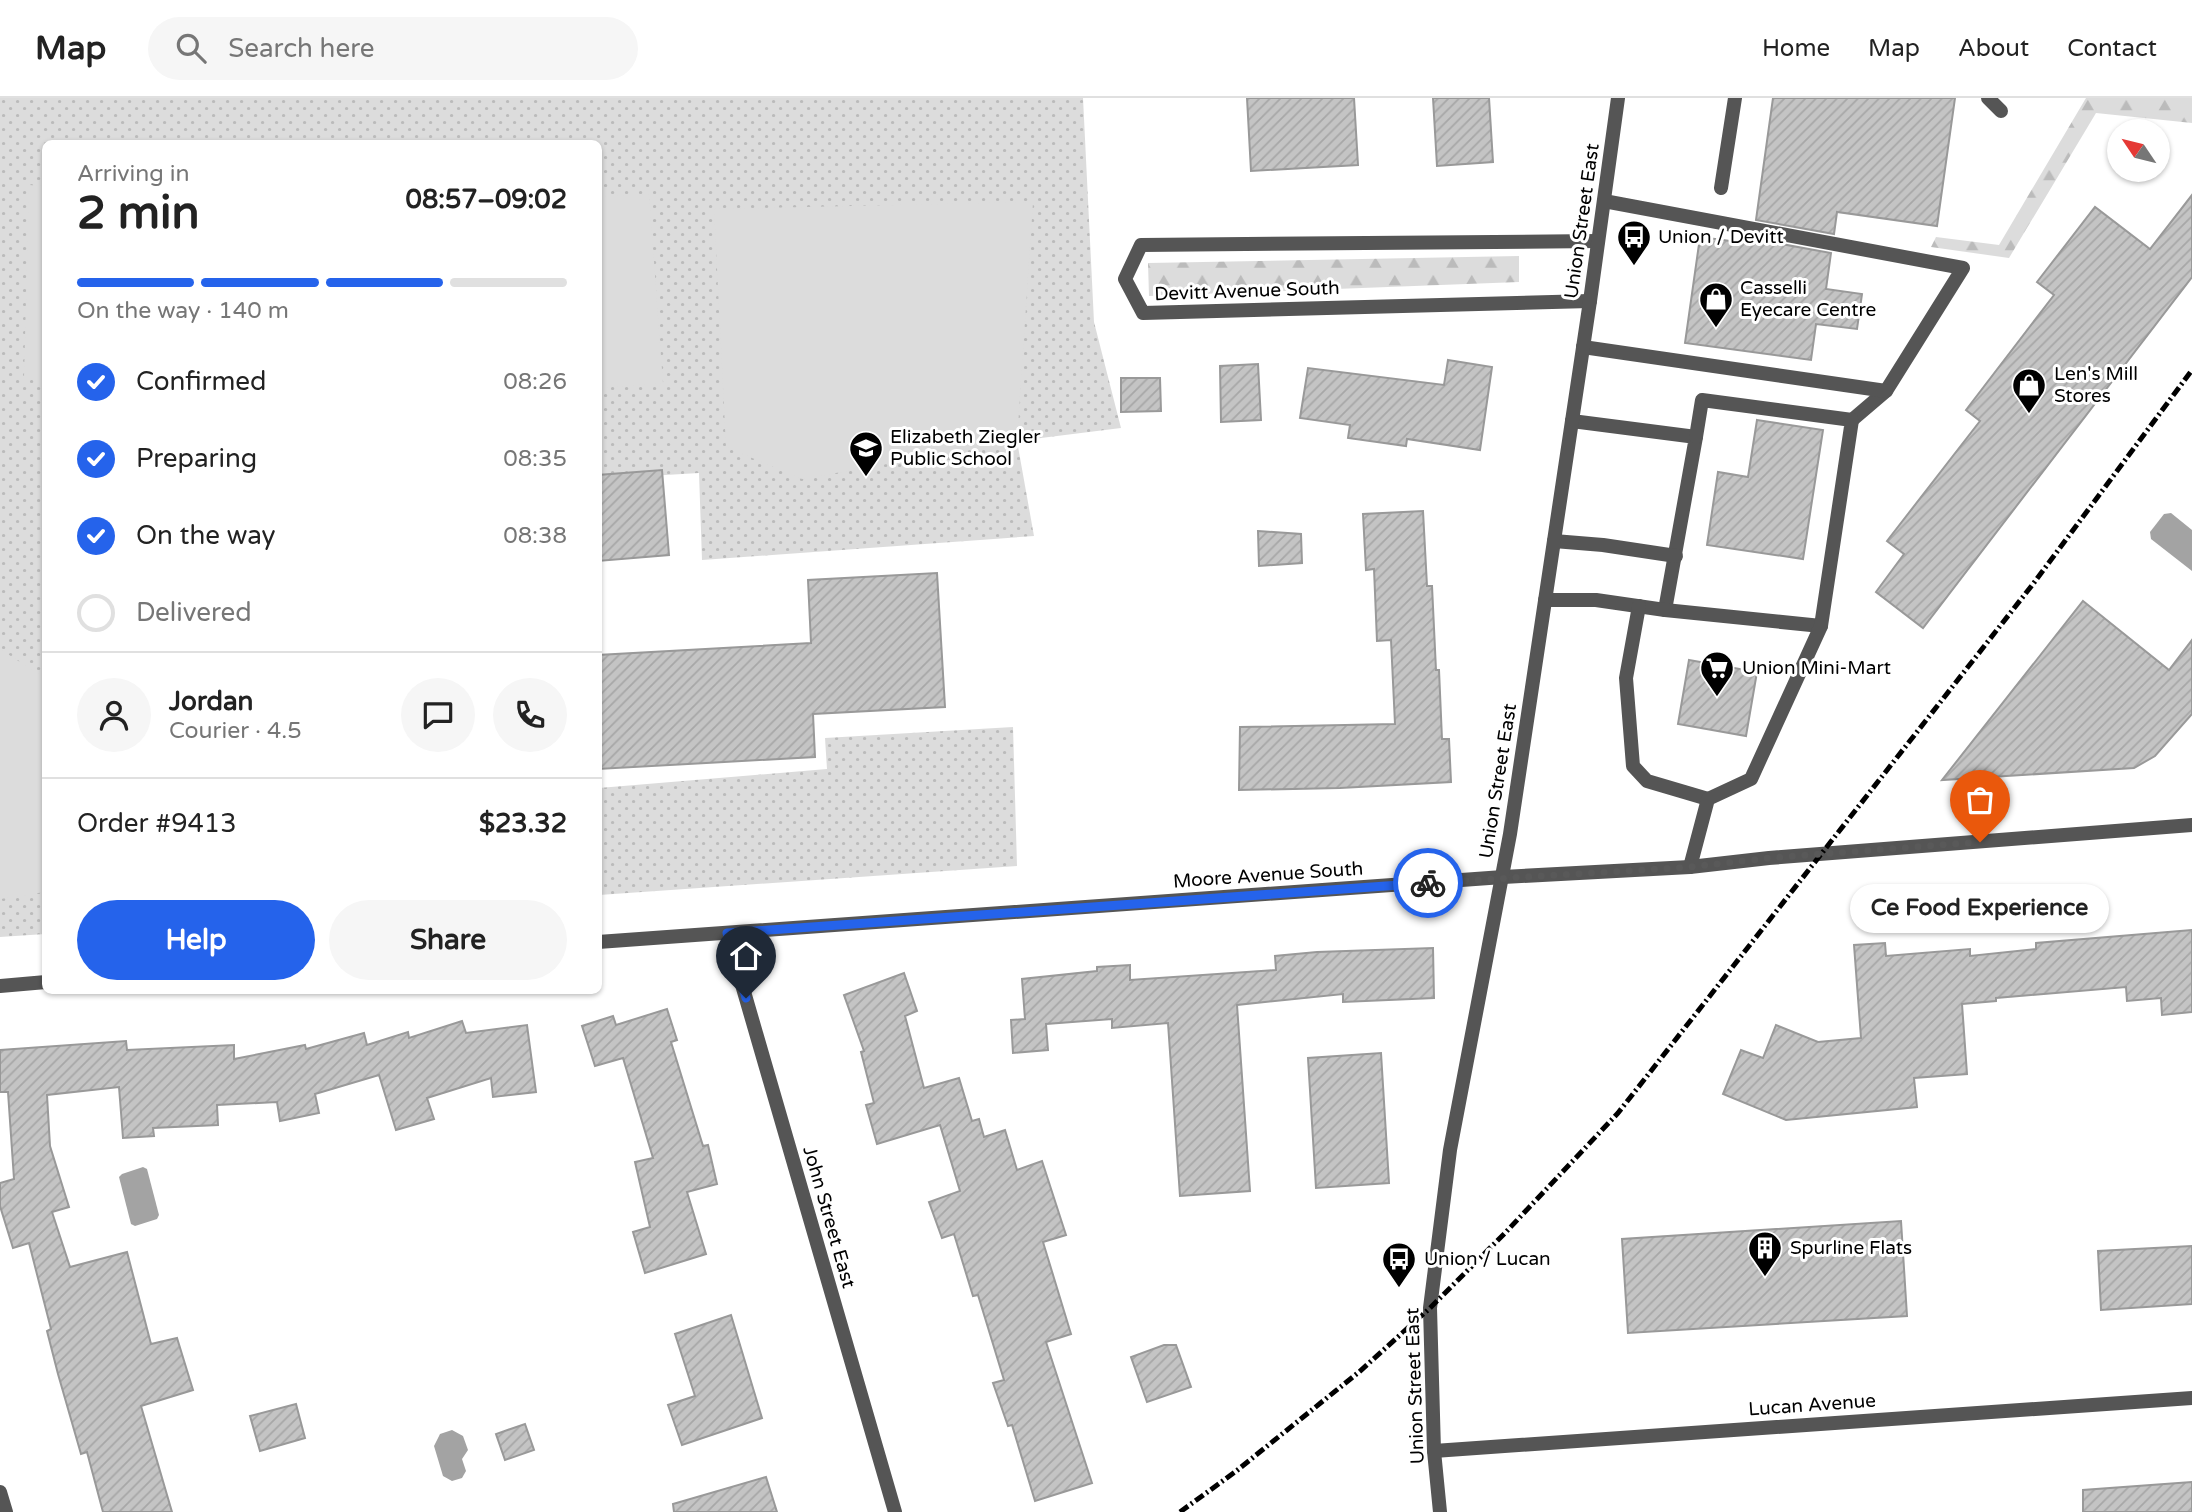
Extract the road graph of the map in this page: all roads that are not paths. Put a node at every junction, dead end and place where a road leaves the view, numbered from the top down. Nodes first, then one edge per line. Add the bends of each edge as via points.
1 (1618, 98) edge
2 (1735, 98) edge
3 (1987, 98) edge
4 (2001, 111) dead end
5 (1721, 188) dead end
6 (1604, 201) junction
7 (1598, 241) junction
8 (1590, 301) junction
9 (1583, 347) junction
10 (1886, 391) junction
11 (1852, 420) junction
12 (1572, 421) junction
13 (1696, 437) junction
14 (1554, 541) junction
15 (1676, 556) junction
16 (1545, 600) junction
17 (1639, 606) junction
18 (1665, 610) junction
19 (1821, 625) junction
20 (1708, 799) junction
21 (2192, 825) edge
22 (1690, 867) junction
23 (1503, 877) junction
24 (727, 933) junction
25 (602, 942) edge
26 (42, 982) edge
27 (0, 986) edge
28 (2192, 1398) edge
29 (1434, 1451) junction
30 (0, 1492) edge
31 (6, 1512) edge
32 (895, 1512) edge
33 (1440, 1512) edge

1 - 6 street, Union Street East
2 - 5 street
3 - 4 street
6 - 7 street, Union Street East
6 - 10 street via 1963,268
7 - 8 street, Union Street East
7 - 8 street, Devitt Avenue South via 1141,245 1125,279 1143,313
8 - 9 street, Union Street East
9 - 10 street
9 - 12 street, Union Street East
10 - 11 street
11 - 13 street via 1702,400
11 - 19 street
12 - 13 street
12 - 14 street, Union Street East
13 - 15 street
14 - 15 street
14 - 16 street, Union Street East
15 - 18 street
16 - 17 street
16 - 23 street, Union Street East
17 - 18 street
17 - 20 street via 1626,678 1633,766 1647,781
18 - 19 street
19 - 20 street via 1751,779
20 - 22 street
21 - 22 street, Moore Avenue South
22 - 23 street, Moore Avenue South
23 - 24 street, Moore Avenue South
23 - 29 street, Union Street East via 1450,1150 1430,1308
24 - 25 street, Moore Avenue South
24 - 32 street, John Street East
26 - 27 street
28 - 29 street, Lucan Avenue
29 - 33 street, Union Street East
30 - 31 street

